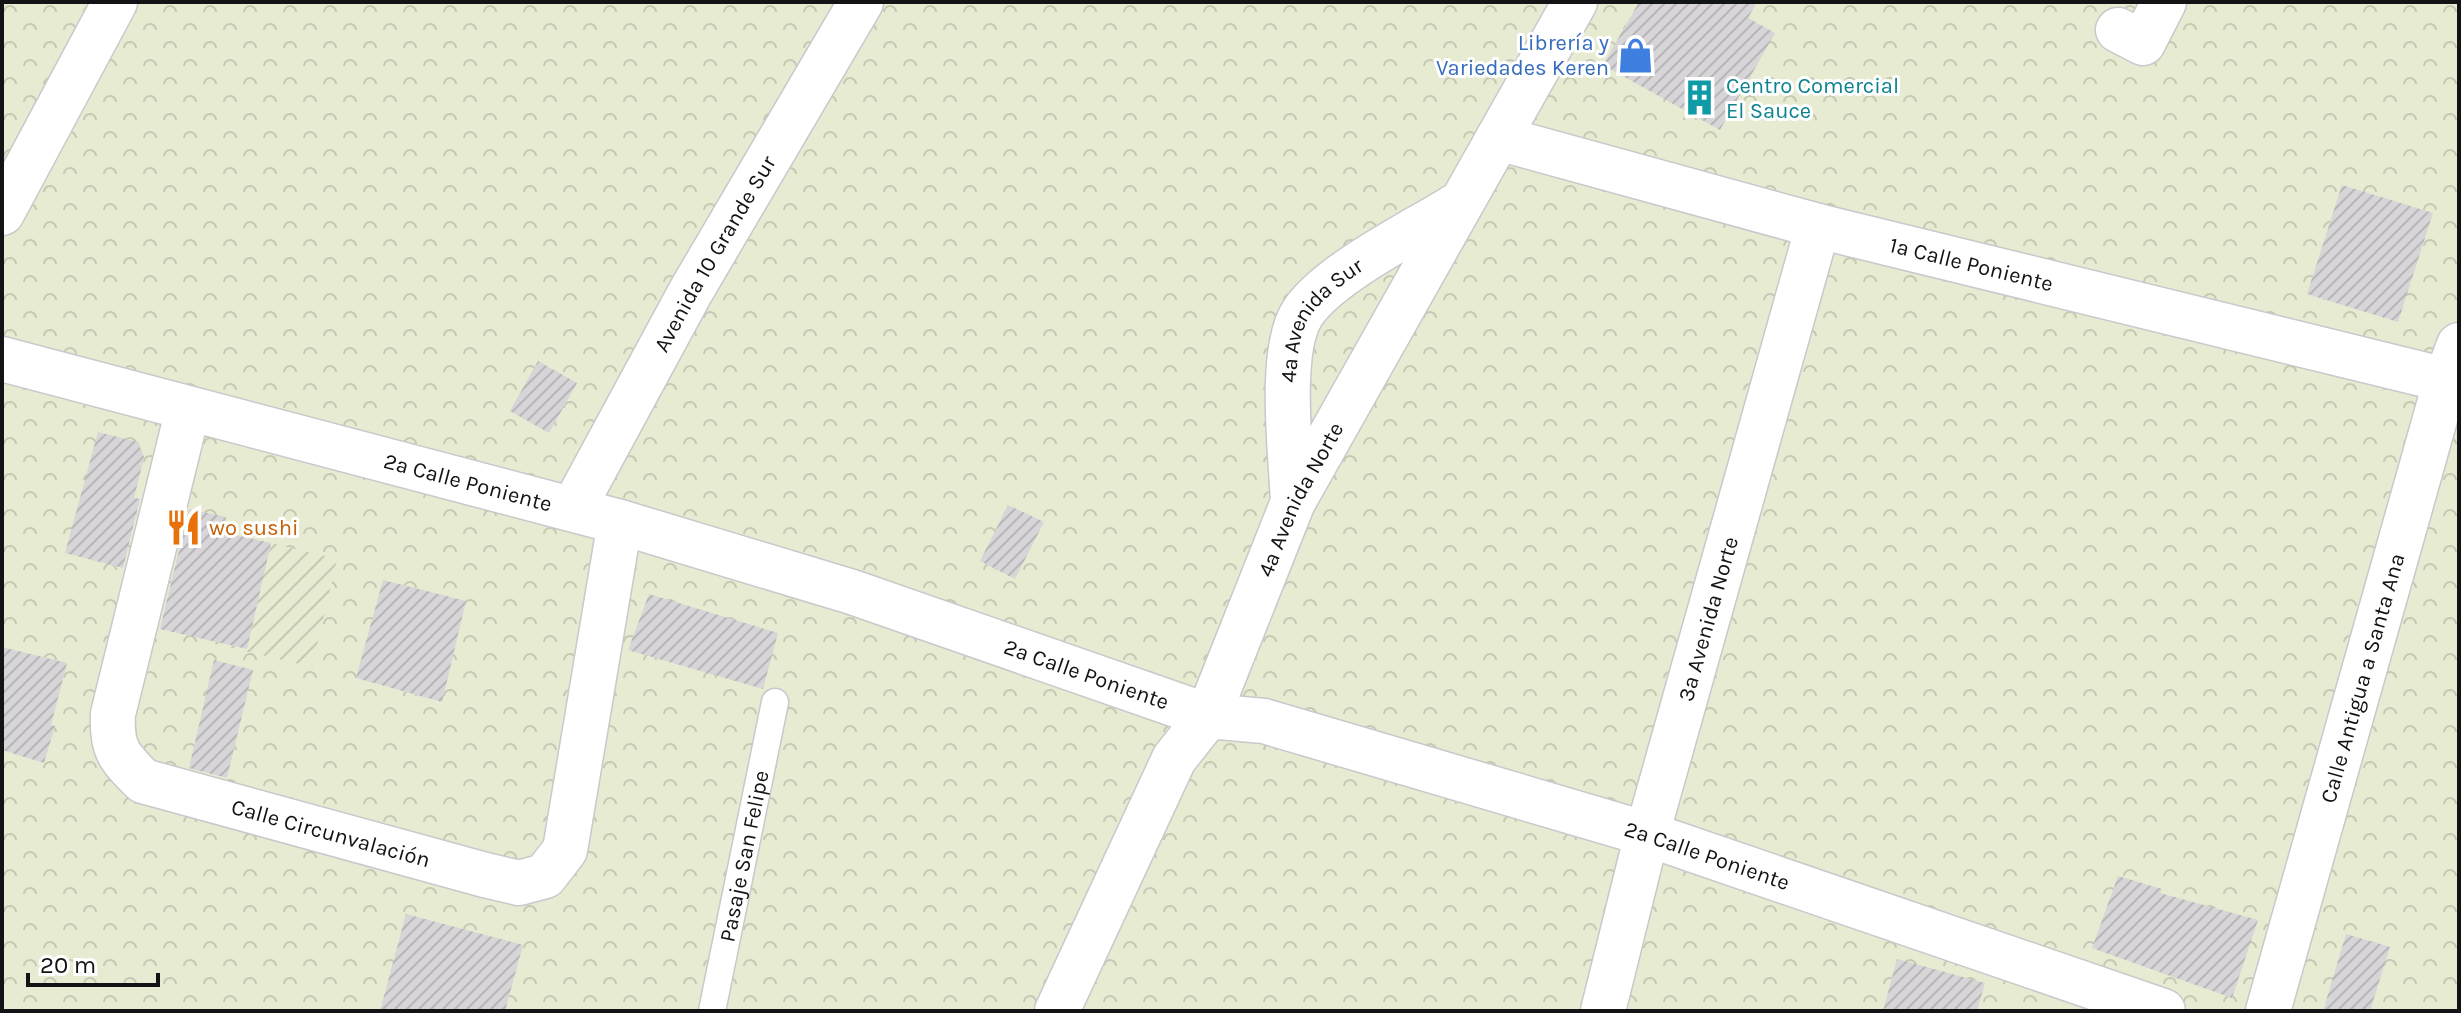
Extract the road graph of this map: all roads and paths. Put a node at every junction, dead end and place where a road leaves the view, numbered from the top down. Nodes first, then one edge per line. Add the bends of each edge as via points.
1 (115, 2) edge
2 (861, 2) edge
3 (1575, 2) edge
4 (2164, 2) edge
5 (2118, 30) dead end
6 (1498, 138) junction
7 (1463, 201) junction
8 (2, 213) edge
9 (1818, 226) junction
10 (2, 359) edge
11 (2452, 362) edge
12 (188, 409) junction
13 (1293, 502) junction
14 (573, 509) junction
15 (620, 522) junction
16 (775, 702) dead end
17 (1208, 716) junction
18 (1647, 834) junction
19 (712, 1011) edge
20 (1057, 1011) edge
21 (1603, 1011) edge
22 (2163, 1011) edge
23 (2268, 1011) edge

1 - 8 street
2 - 14 street, Avenida 10 Grande Sur via 691,291
3 - 6 street, 4a Avenida Norte
4 - 5 street via 2143,43
6 - 7 street, 4a Avenida Norte
6 - 9 street, 1a Calle Poniente
7 - 13 street, 4a Avenida Norte
7 - 13 street, 4a Avenida Sur via 1327,286 1301,315 1289,355
9 - 11 street, 1a Calle Poniente
9 - 18 street, 3a Avenida Norte
10 - 12 street, 2a Calle Poniente
11 - 23 street, Calle Antigua a Santa Ana
12 - 14 street, 2a Calle Poniente
12 - 15 street, Calle Circunvalación via 113,714 118,756 143,781 485,875 519,883 545,876 565,850
13 - 17 street, 4a Avenida Norte
14 - 15 street, 2a Calle Poniente
15 - 17 street, 2a Calle Poniente via 852,592
16 - 19 lane, Pasaje San Felipe
17 - 18 street, 2a Calle Poniente via 1264,721
17 - 20 street, 4a Avenida Norte via 1174,759
18 - 21 street, 3a Avenida Norte
18 - 22 street, 2a Calle Poniente

